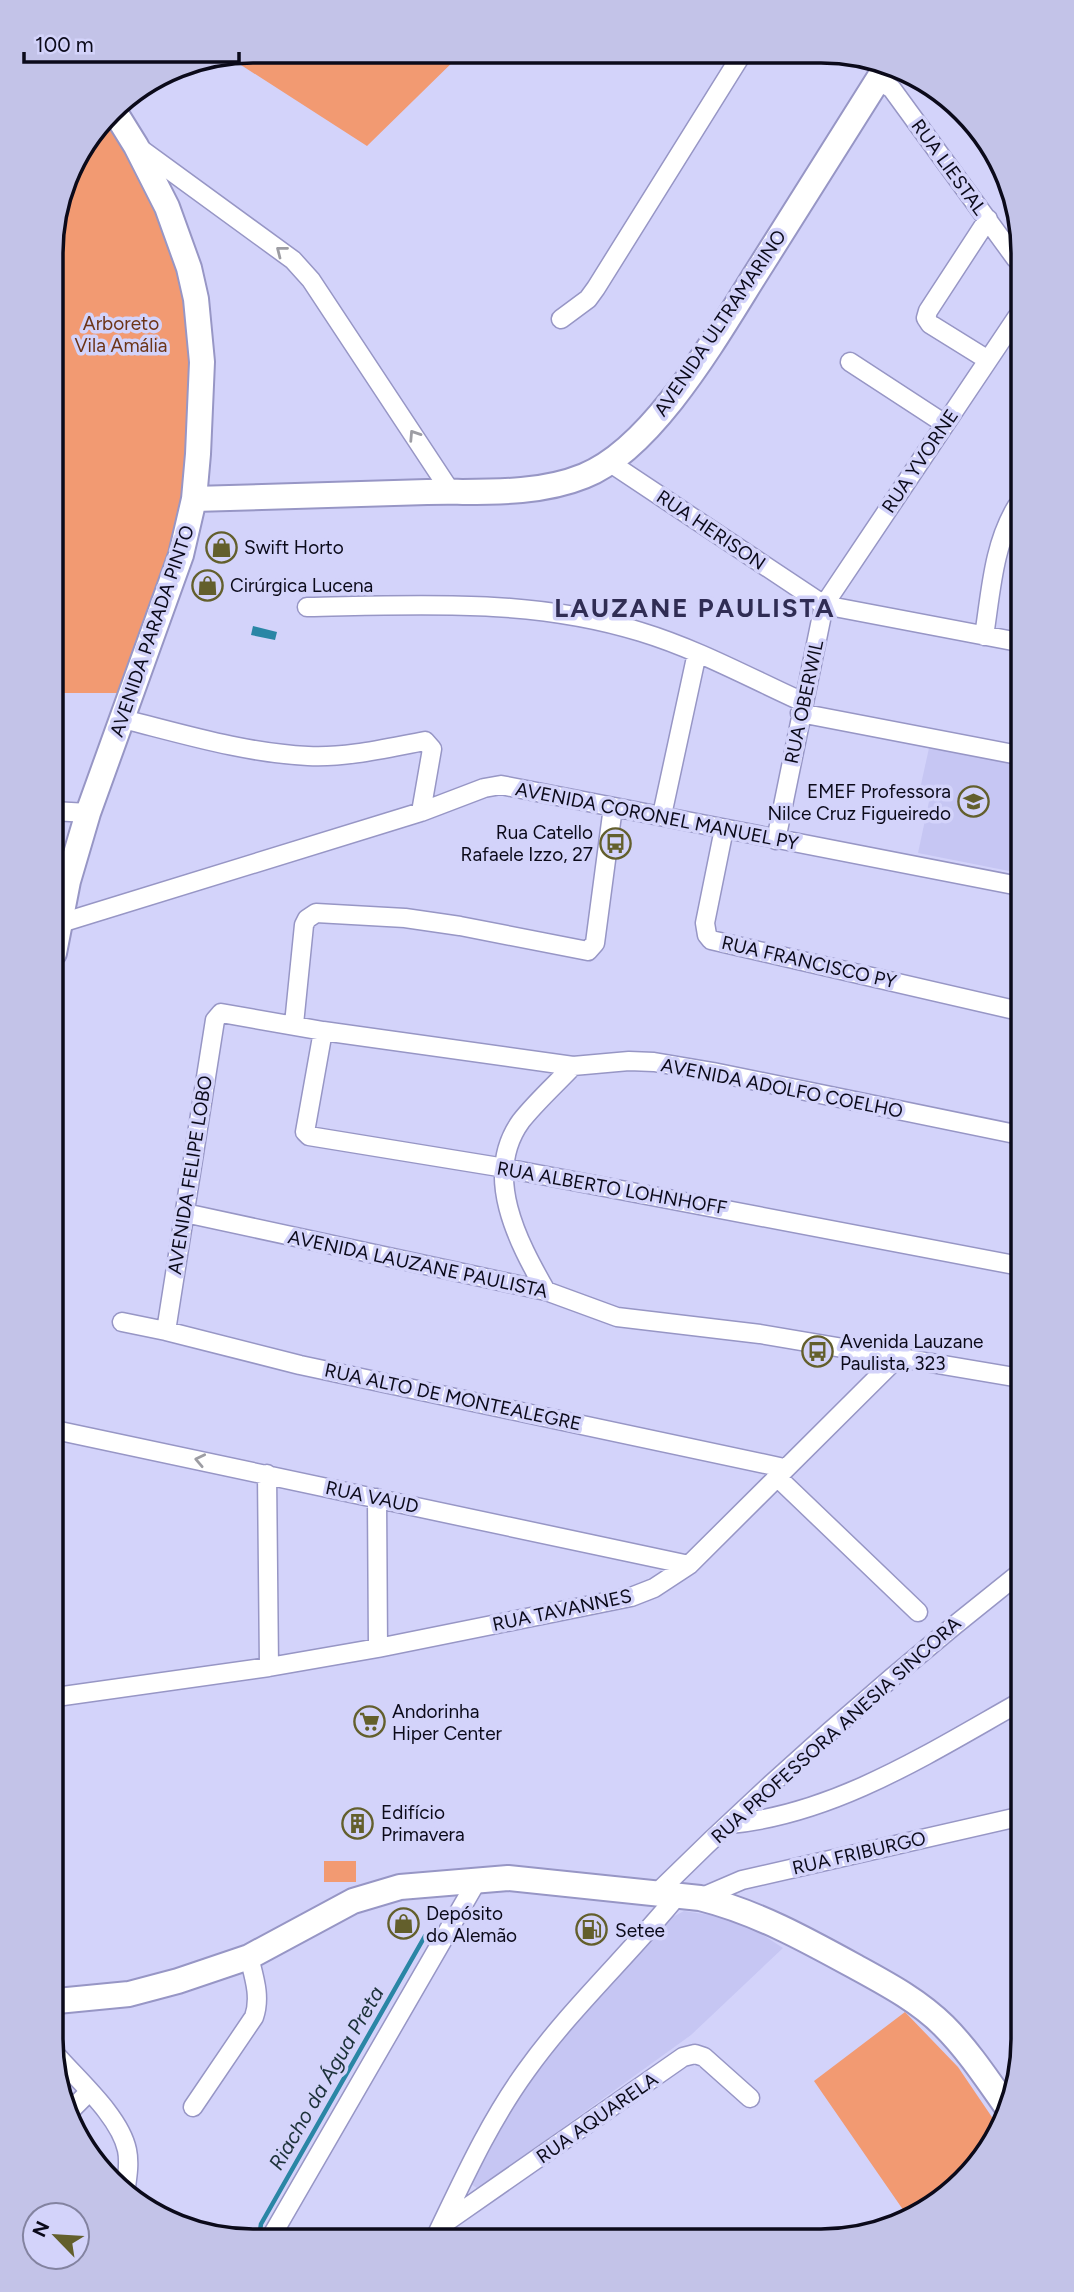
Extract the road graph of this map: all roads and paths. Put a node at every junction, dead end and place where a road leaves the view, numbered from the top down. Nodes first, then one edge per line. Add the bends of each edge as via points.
1 (736, 63) edge
2 (882, 73) edge
3 (119, 119) edge
4 (136, 146) junction
5 (988, 219) junction
6 (1011, 252) edge
7 (561, 319) dead end
8 (1011, 326) edge
9 (988, 360) junction
10 (850, 362) dead end
11 (945, 424) junction
12 (609, 462) junction
13 (451, 492) junction
14 (194, 499) junction
15 (1011, 518) edge
16 (824, 605) junction
17 (307, 607) dead end
18 (984, 636) junction
19 (1011, 641) edge
20 (697, 653) junction
21 (802, 707) junction
22 (123, 719) junction
23 (1011, 753) edge
24 (613, 807) junction
25 (63, 812) edge
26 (421, 812) junction
27 (88, 813) junction
28 (662, 815) junction
29 (724, 829) junction
30 (776, 840) junction
31 (1011, 884) edge
32 (63, 911) edge
33 (63, 922) edge
34 (1011, 1009) edge
35 (215, 1020) joint
36 (294, 1024) junction
37 (323, 1031) junction
38 (572, 1066) junction
39 (1011, 1133) edge
40 (505, 1168) junction
41 (186, 1213) junction
42 (1011, 1264) edge
43 (546, 1291) junction
44 (122, 1322) dead end
45 (166, 1331) junction
46 (897, 1358) junction
47 (1011, 1377) edge
48 (63, 1432) edge
49 (780, 1472) junction
50 (267, 1474) junction
51 (377, 1498) junction
52 (689, 1565) junction
53 (1011, 1580) edge
54 (918, 1612) dead end
55 (378, 1648) junction
56 (269, 1667) junction
57 (63, 1696) edge
58 (1011, 1707) edge
59 (1011, 1819) edge
60 (730, 1824) junction
61 (478, 1879) junction
62 (678, 1896) junction
63 (249, 1957) junction
64 (63, 2000) edge
65 (65, 2065) edge
66 (89, 2092) junction
67 (750, 2098) dead end
68 (1001, 2099) edge
69 (75, 2106) edge
70 (193, 2107) dead end
71 (126, 2180) edge
72 (276, 2229) edge
73 (439, 2229) edge
74 (440, 2229) edge

1 - 7 street via 596,288
2 - 5 street, RUA LIESTAL
2 - 12 main road, AVENIDA ULTRAMARINO via 668,405
3 - 4 main road, AVENIDA PARADA PINTO
13 -> 4 street via 311,280 293,260
4 - 14 main road, AVENIDA PARADA PINTO via 167,207 197,299 202,362
5 - 6 street, RUA LIESTAL
5 - 9 street via 926,318
8 - 9 street, RUA YVORNE
9 - 11 street, RUA YVORNE
10 - 11 street
11 - 16 street, RUA YVORNE
12 - 13 main road, AVENIDA ULTRAMARINO via 585,476 541,487
12 - 16 street, RUA HERISON
13 - 14 main road, AVENIDA ULTRAMARINO
14 - 22 main road, AVENIDA PARADA PINTO via 181,555
15 - 18 street via 997,557
16 - 18 street, RUA HERISON
16 - 21 street, RUA OBERWIL
17 - 20 street via 451,604 509,608 592,620
18 - 19 street, RUA HERISON
20 - 21 street
20 - 28 street
21 - 23 street
21 - 30 street, RUA OBERWIL
22 - 26 street via 220,743 309,756 425,741 432,749
22 - 27 main road, AVENIDA PARADA PINTO
24 - 26 street, AVENIDA CORONEL MANUEL PY via 502,785
24 - 28 street, AVENIDA CORONEL MANUEL PY
24 - 36 street via 591,949 405,918 316,913 304,925
25 - 27 street
26 - 33 street, AVENIDA CORONEL MANUEL PY
27 - 32 main road, AVENIDA PARADA PINTO
28 - 29 street, AVENIDA CORONEL MANUEL PY
29 - 30 street, AVENIDA CORONEL MANUEL PY
29 - 34 street, RUA FRANCISCO PY via 705,923 711,940
30 - 31 street, AVENIDA CORONEL MANUEL PY
35 - 36 street, AVENIDA ADOLFO COELHO via 225,1012
35 - 41 street, AVENIDA FELIPE LOBO
36 - 37 street, AVENIDA ADOLFO COELHO
37 - 38 street, AVENIDA ADOLFO COELHO
37 - 40 street, RUA ALBERTO LOHNHOFF via 307,1135
38 - 39 street, AVENIDA ADOLFO COELHO via 654,1062
38 - 40 street via 520,1123
40 - 42 street, RUA ALBERTO LOHNHOFF
40 - 43 street via 510,1217
41 - 43 street, AVENIDA LAUZANE PAULISTA
41 - 45 street, AVENIDA FELIPE LOBO
43 - 46 street, AVENIDA LAUZANE PAULISTA via 617,1317 760,1334
44 - 45 street, RUA ALTO DE MONTEALEGRE
45 - 49 street, RUA ALTO DE MONTEALEGRE
46 - 47 street
46 - 49 street, RUA TAVANNES
50 -> 48 street, RUA VAUD
49 - 52 street, RUA TAVANNES
49 - 54 street
50 - 51 street, RUA VAUD
50 - 56 street
51 - 52 street, RUA VAUD
51 - 55 street
52 - 55 street, RUA TAVANNES via 631,1597
53 - 60 street, RUA PROFESSORA ANESIA SINCORA via 930,1645
55 - 56 street, RUA TAVANNES
56 - 57 street, RUA TAVANNES
58 - 60 street via 859,1789 760,1821
59 - 62 street, RUA FRIBURGO
60 - 62 street, RUA PROFESSORA ANESIA SINCORA
61 - 62 main road via 508,1878
61 - 63 main road via 400,1887 353,1901
61 - 72 street
62 - 68 main road via 728,1905 792,1932 914,2000 968,2053
62 - 73 street, RUA PROFESSORA ANESIA SINCORA via 526,2071 475,2156
63 - 64 main road via 129,1994
63 - 70 street via 258,1996 254,2017
65 - 66 street
66 - 69 street
66 - 71 street via 123,2138
67 - 74 street, RUA AQUARELA via 704,2057 683,2057

